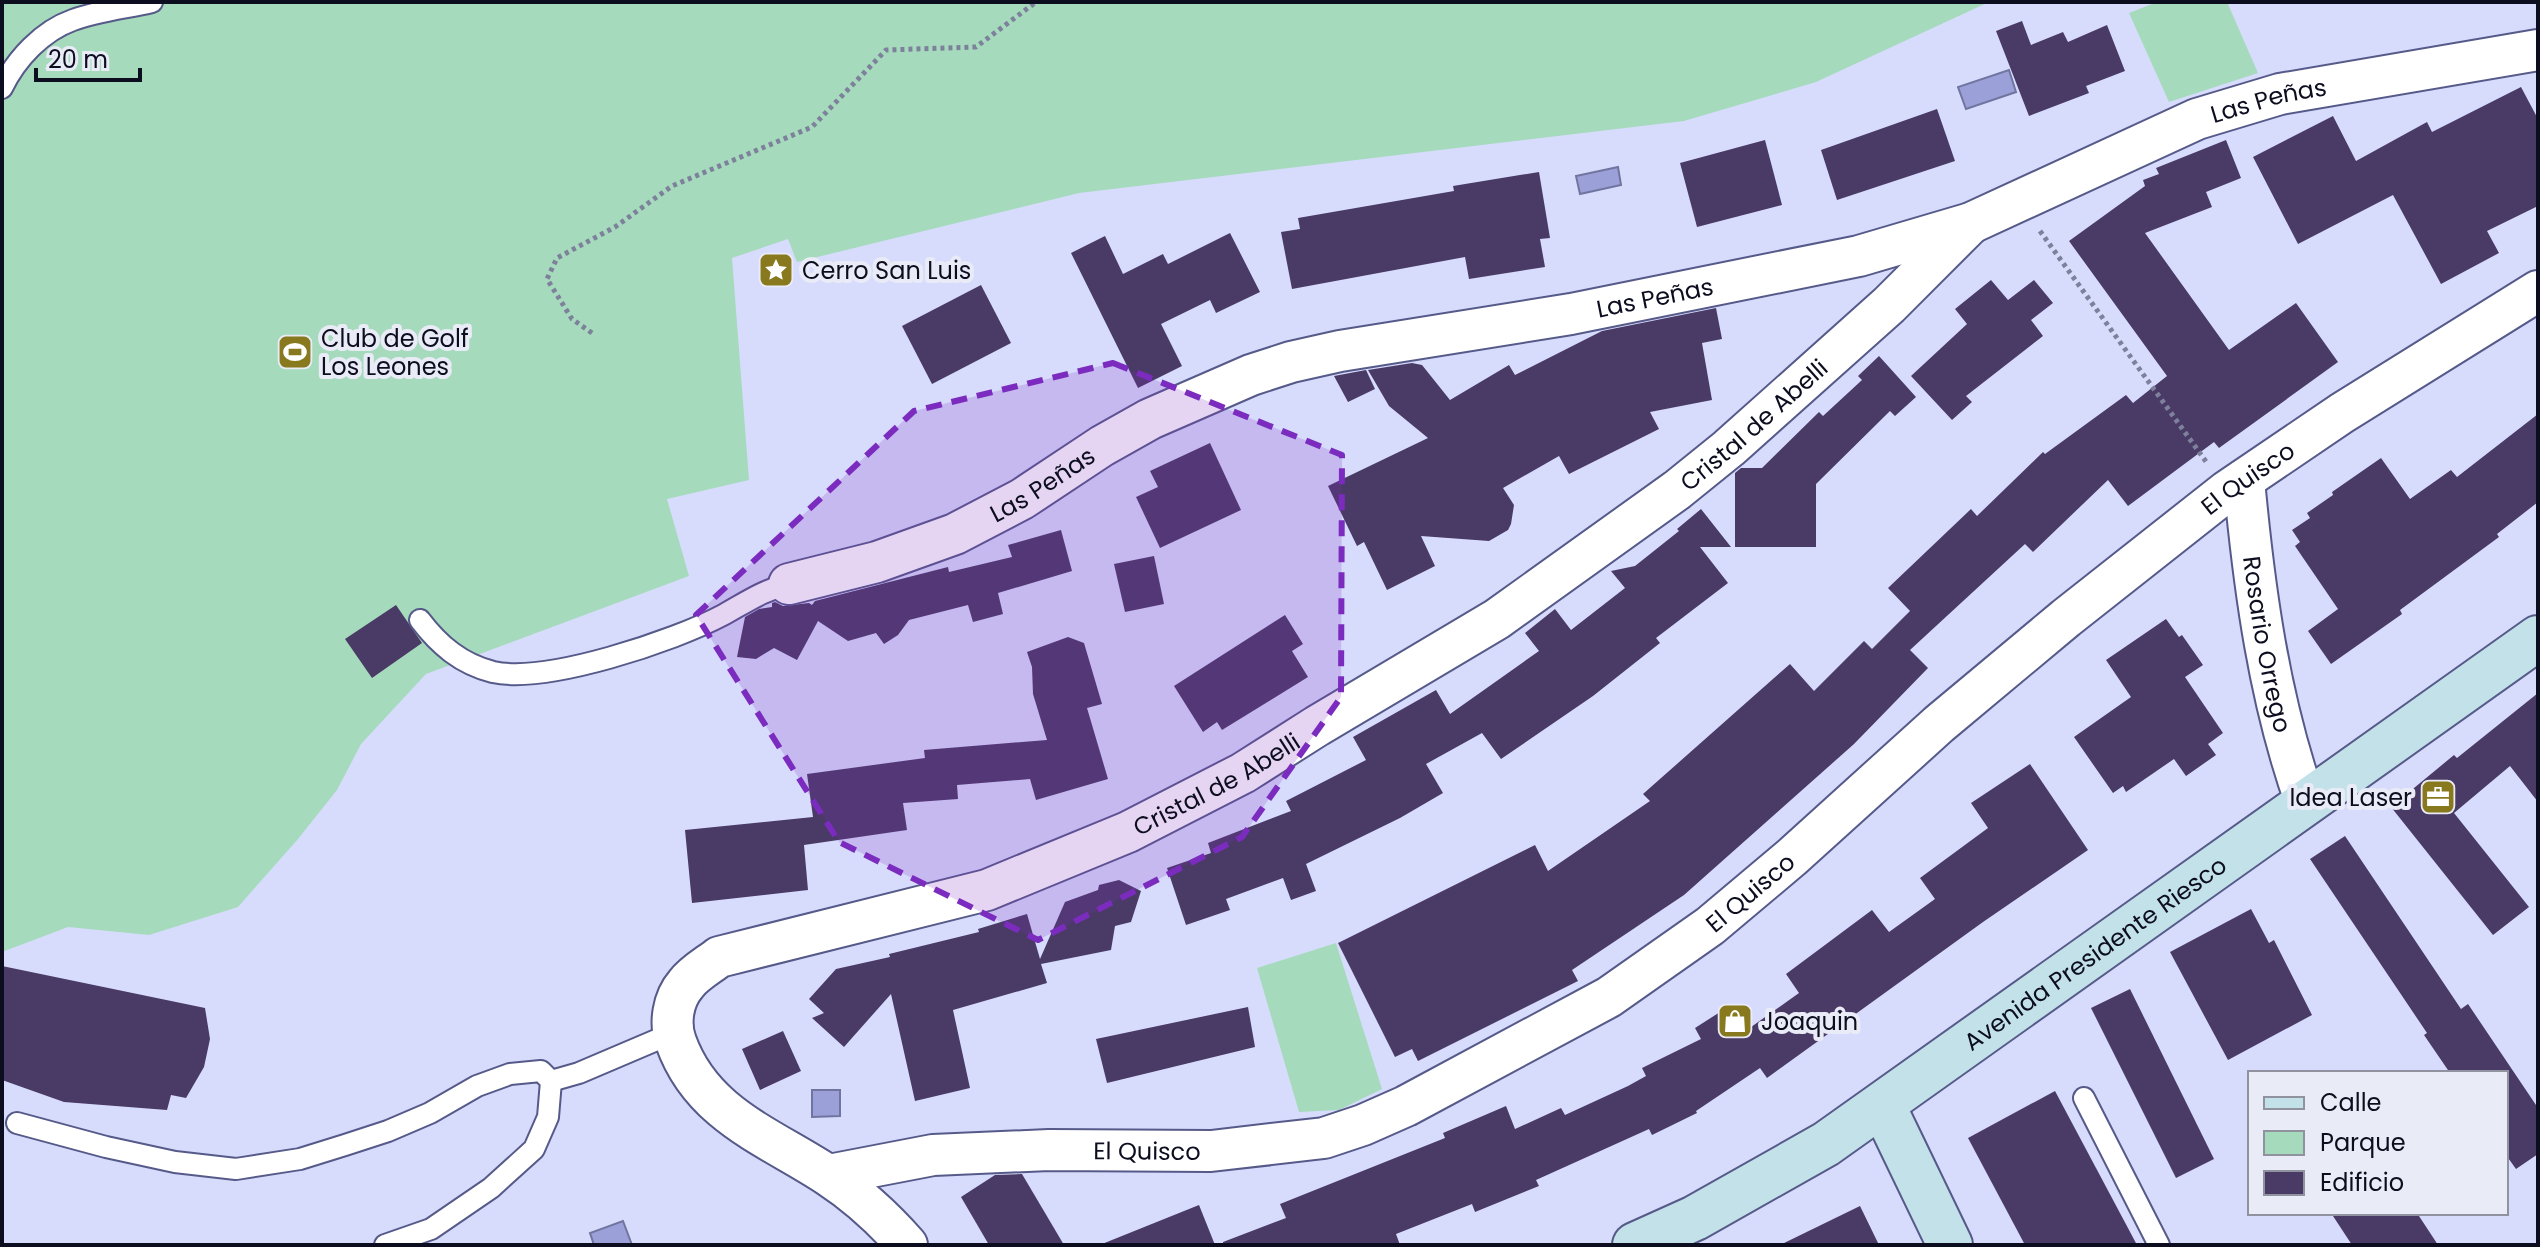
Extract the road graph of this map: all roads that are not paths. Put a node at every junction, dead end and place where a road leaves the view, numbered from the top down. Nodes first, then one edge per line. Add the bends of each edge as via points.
1 (152, 2) edge
2 (2538, 50) edge
3 (2, 88) edge
4 (1971, 223) junction
5 (2538, 291) edge
6 (2235, 486) junction
7 (789, 584) joint
8 (420, 620) dead end
9 (2538, 638) edge
10 (2306, 803) junction
11 (673, 1033) junction
12 (551, 1081) junction
13 (2084, 1098) dead end
14 (1883, 1106) junction
15 (17, 1123) dead end
16 (829, 1175) junction
17 (385, 1245) edge
18 (907, 1245) edge
19 (1635, 1245) edge
20 (1950, 1245) edge
21 (2159, 1245) edge

1 - 3 lane via 71,20 31,46
2 - 4 street, Las Peñas via 2280,94 2197,119
4 - 7 street, Las Peñas via 1845,259 1291,362 1150,419 955,534 877,562
4 - 11 street, Cristal de Abelli via 1889,305 1729,448 1497,619 1243,773 1128,832 987,890 719,957 687,982 674,1009
5 - 6 street, El Quisco
6 - 10 street, Rosario Orrego via 2283,730
6 - 16 street, El Quisco via 1939,724 1710,926 1609,997 1406,1106 1324,1138 1211,1151 933,1155
7 - 8 lane via 630,651 515,674 460,658
9 - 10 main road, Avenida Presidente Riesco
10 - 14 main road, Avenida Presidente Riesco
11 - 12 lane
11 - 16 street via 682,1060 722,1109
12 - 15 lane via 541,1071 510,1074 388,1131 300,1159 236,1169 175,1162
12 - 17 lane via 548,1117 534,1149 491,1188 431,1229
13 - 21 lane
14 - 19 main road, Avenida Presidente Riesco via 1789,1167
14 - 20 main road
16 - 18 street via 863,1200

